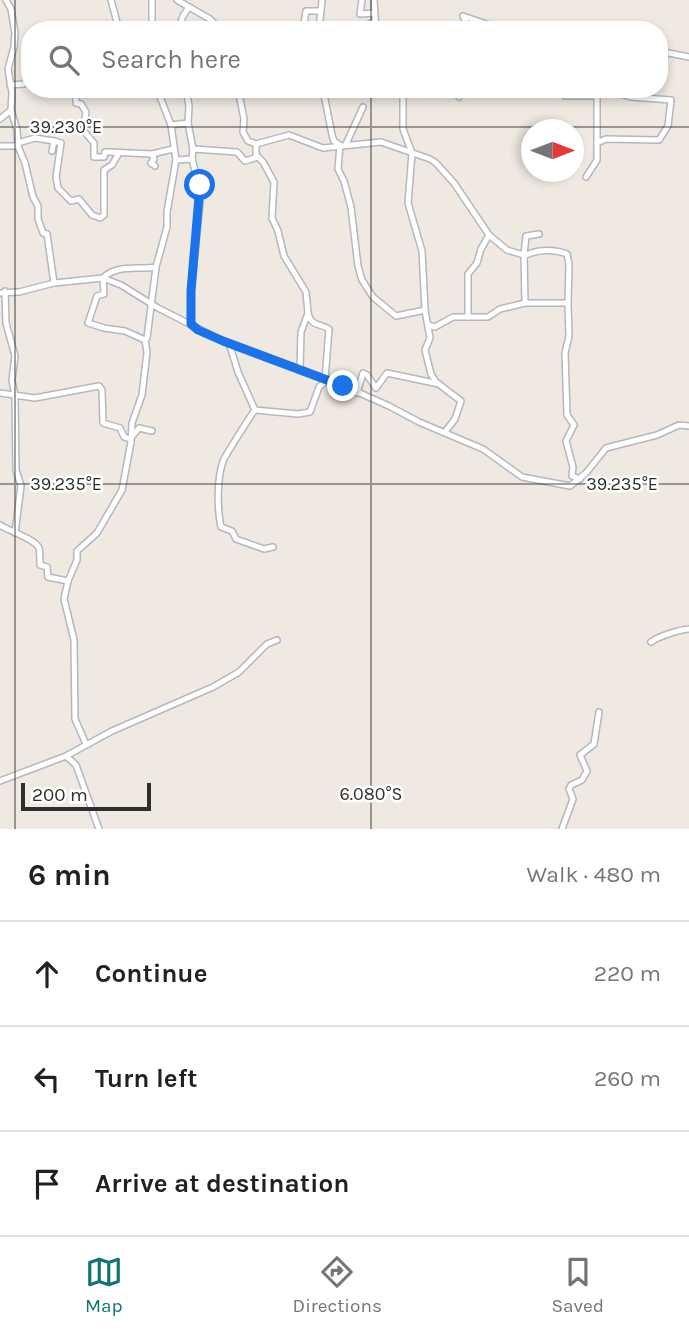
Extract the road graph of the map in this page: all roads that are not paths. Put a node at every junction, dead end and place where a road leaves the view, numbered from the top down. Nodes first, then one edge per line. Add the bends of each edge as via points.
1 (6, 0) edge
2 (111, 0) edge
3 (152, 0) edge
4 (177, 0) edge
5 (322, 0) edge
6 (362, 0) edge
7 (374, 0) edge
8 (189, 7) junction
9 (321, 11) junction
10 (375, 17) junction
11 (117, 21) edge
12 (152, 21) edge
13 (181, 21) edge
14 (212, 21) edge
15 (304, 21) edge
16 (319, 21) edge
17 (371, 21) edge
18 (375, 21) edge
19 (465, 21) edge
20 (478, 21) edge
21 (668, 53) edge
22 (689, 57) edge
23 (21, 84) edge
24 (10, 86) junction
25 (76, 98) edge
26 (160, 98) edge
27 (188, 98) edge
28 (240, 98) edge
29 (325, 98) edge
30 (404, 98) edge
31 (597, 98) edge
32 (644, 98) edge
33 (363, 107) dead end
34 (11, 110) junction
35 (0, 119) edge
36 (188, 123) junction
37 (171, 125) junction
38 (54, 141) junction
39 (597, 143) junction
40 (175, 144) junction
41 (256, 144) junction
42 (343, 144) junction
43 (18, 145) junction
44 (0, 146) edge
45 (193, 149) junction
46 (52, 150) dead end
47 (119, 153) junction
48 (412, 153) junction
49 (152, 154) junction
50 (258, 158) junction
51 (192, 159) junction
52 (176, 160) junction
53 (155, 166) dead end
54 (586, 177) dead end
55 (539, 234) dead end
56 (489, 235) junction
57 (524, 255) junction
58 (156, 267) junction
59 (103, 278) junction
60 (54, 283) junction
61 (3, 292) edge
62 (151, 303) junction
63 (525, 303) junction
64 (568, 303) junction
65 (425, 310) junction
66 (308, 313) junction
67 (468, 317) junction
68 (191, 324) junction
69 (428, 325) junction
70 (145, 340) junction
71 (229, 342) junction
72 (300, 369) junction
73 (325, 380) junction
74 (439, 384) junction
75 (0, 393) edge
76 (357, 393) junction
77 (15, 396) junction
78 (255, 410) junction
79 (689, 426) edge
80 (152, 432) dead end
81 (445, 432) junction
82 (130, 439) junction
83 (580, 480) junction
84 (0, 525) edge
85 (15, 533) junction
86 (273, 547) dead end
87 (68, 582) junction
88 (689, 629) edge
89 (276, 640) dead end
90 (651, 642) dead end
91 (599, 712) dead end
92 (86, 744) junction
93 (66, 756) junction
94 (0, 781) edge
95 (99, 829) edge
96 (562, 829) edge

1 - 24 street via 15,33 8,69
2 - 11 street
3 - 12 street
4 - 8 street
5 - 9 street
6 - 10 street via 360,14
7 - 10 street
8 - 13 street
8 - 14 street
9 - 15 street via 306,11
9 - 16 street
10 - 17 street
10 - 18 street
19 - 20 street via 463,16
21 - 22 street
23 - 24 street
24 - 34 street
25 - 47 street via 86,111 82,130 94,143 94,157
26 - 37 street
27 - 36 street
28 - 41 street via 243,132
29 - 42 street via 334,141
30 - 48 street via 403,129
31 - 39 street
32 - 39 street via 671,100 670,120 659,140 606,139
33 - 42 street
34 - 35 street
34 - 43 street
36 - 37 street
36 - 45 street
37 - 40 street
38 - 43 street via 35,138
38 - 46 street
38 - 47 street via 62,145 58,188 100,218 104,213 104,170
39 - 54 street via 597,160
40 - 49 street
40 - 52 street
41 - 42 street via 289,135 323,148
41 - 50 street
42 - 48 street via 381,142
42 - 65 street via 338,169 351,207 362,280 393,316
43 - 44 street
43 - 60 street via 38,206 39,225 47,234
45 - 50 street via 237,152 245,161
45 - 51 street
47 - 49 street
48 - 56 street via 436,163
48 - 65 street via 408,204 422,251
49 - 53 street
50 - 66 street via 274,182 272,218 284,256 306,292
51 - 52 street
51 - 68 street via 201,193
52 - 58 street
55 - 57 street via 526,236
56 - 57 street via 507,250
56 - 67 street via 468,274
57 - 63 street
57 - 64 street via 544,251 567,254
58 - 59 street via 125,269
58 - 62 street
59 - 60 street
59 - 62 street
59 - 70 street via 104,294 97,296 88,323
60 - 61 street
61 - 77 street via 15,356
62 - 68 street
62 - 70 street
63 - 64 street
63 - 67 street via 488,317
64 - 83 street via 567,415 574,425 566,441 572,477
65 - 69 street
66 - 72 street via 300,332
66 - 73 street via 314,325 329,329
67 - 69 street
68 - 71 street
69 - 74 street via 430,338 425,350 431,374
70 - 82 street via 142,395
71 - 72 street
71 - 78 street
72 - 73 street
73 - 76 street
73 - 78 street via 310,412
74 - 76 street via 387,373 376,388 363,373
74 - 81 street via 461,401
75 - 77 street
76 - 81 street
77 - 82 street via 35,398 99,386 103,424 120,429
77 - 85 street via 16,470 21,486
78 - 86 street via 223,460 219,520 236,539 264,549
79 - 83 street via 679,425 606,448
80 - 82 street via 139,428
81 - 83 street via 494,455 522,477 567,486
82 - 87 street via 119,497 97,533 77,551
84 - 85 street
85 - 87 street via 38,546 40,565 47,567 48,577
87 - 92 street via 64,599 74,640 75,719
88 - 90 street
89 - 92 street via 239,672 213,687
91 - 96 street via 594,744 580,755 587,771 569,789 573,799
92 - 93 street
93 - 94 street
93 - 95 street via 76,765

